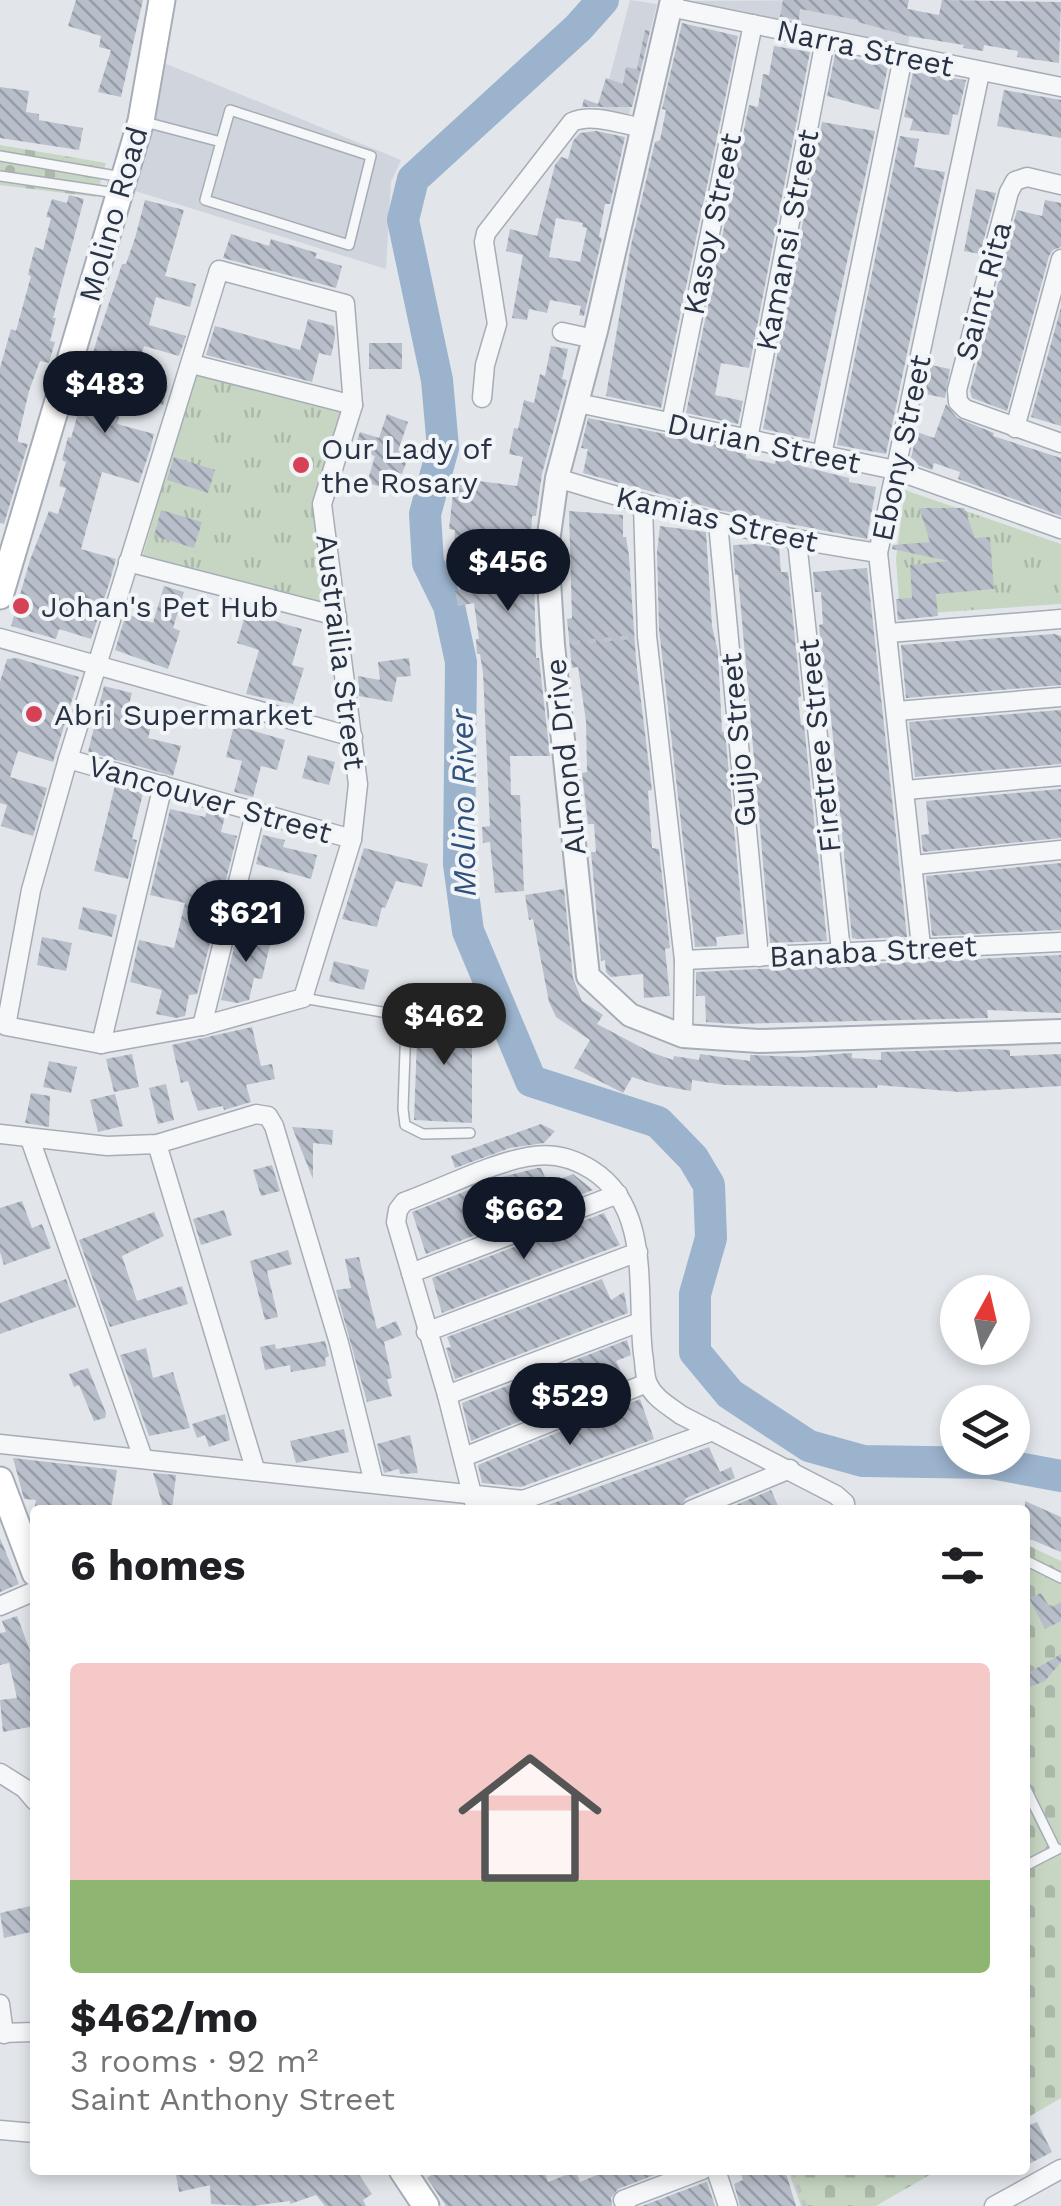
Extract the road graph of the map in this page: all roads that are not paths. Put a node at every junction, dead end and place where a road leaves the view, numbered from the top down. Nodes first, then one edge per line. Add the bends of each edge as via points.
1 (162, 0) edge
2 (670, 4) edge
3 (753, 24) junction
4 (825, 41) junction
5 (904, 57) junction
6 (980, 73) junction
7 (1061, 87) edge
8 (141, 121) junction
9 (642, 128) junction
10 (220, 142) junction
11 (0, 156) edge
12 (0, 176) edge
13 (1061, 185) edge
14 (123, 186) junction
15 (1061, 260) edge
16 (562, 332) dead end
17 (594, 339) junction
18 (192, 364) junction
19 (482, 398) dead end
20 (578, 403) junction
21 (353, 405) junction
22 (671, 423) junction
23 (1015, 428) junction
24 (748, 439) junction
25 (1061, 443) edge
26 (822, 455) junction
27 (895, 470) junction
28 (557, 478) junction
29 (643, 505) junction
30 (718, 523) junction
31 (1061, 529) edge
32 (797, 542) junction
33 (878, 553) junction
34 (128, 562) junction
35 (0, 596) edge
36 (337, 616) junction
37 (1061, 618) edge
38 (889, 633) junction
39 (0, 638) edge
40 (95, 665) junction
41 (1061, 697) edge
42 (898, 711) junction
43 (352, 736) junction
44 (68, 759) junction
45 (1061, 776) edge
46 (163, 785) junction
47 (906, 790) junction
48 (256, 810) junction
49 (352, 838) junction
50 (1061, 850) edge
51 (914, 865) junction
52 (1061, 942) edge
53 (921, 946) junction
54 (840, 952) junction
55 (759, 957) junction
56 (684, 960) junction
57 (303, 998) junction
58 (202, 1026) junction
59 (1061, 1030) edge
60 (683, 1036) junction
61 (102, 1044) junction
62 (0, 1134) edge
63 (470, 1134) dead end
64 (30, 1139) junction
65 (157, 1144) junction
66 (618, 1194) junction
67 (638, 1252) junction
68 (411, 1273) junction
69 (640, 1322) junction
70 (426, 1332) junction
71 (647, 1383) junction
72 (447, 1395) junction
73 (713, 1431) junction
74 (0, 1444) edge
75 (464, 1457) junction
76 (142, 1458) junction
77 (255, 1469) junction
78 (790, 1469) junction
79 (0, 1480) edge
80 (374, 1483) junction
81 (475, 1502) edge
82 (703, 1505) edge
83 (845, 1505) edge
84 (30, 1560) edge
85 (1030, 1562) edge
86 (1061, 1578) edge
87 (30, 1593) edge
88 (0, 1606) edge
89 (0, 1773) edge
90 (30, 1795) edge
91 (1030, 1797) edge
92 (1059, 1849) edge
93 (1030, 1864) edge
94 (0, 2004) edge
95 (30, 2032) edge
96 (2, 2034) edge
97 (0, 2130) edge
98 (30, 2133) edge
99 (1061, 2169) edge
100 (410, 2175) edge
101 (689, 2175) edge
102 (718, 2175) edge
103 (1021, 2199) edge
104 (426, 2206) edge
105 (626, 2206) edge
106 (728, 2206) edge
107 (994, 2206) edge

1 - 8 main road, Molino Road
2 - 3 street, Narra Street
2 - 9 street, Almond Drive
3 - 4 street, Narra Street
3 - 22 street, Kasoy Street
4 - 5 street, Narra Street
4 - 24 street, Kamansi Street
5 - 6 street, Narra Street
5 - 26 street
6 - 7 street, Narra Street
6 - 27 street, Ebony Street
8 - 10 lane
8 - 14 main road, Molino Road
9 - 17 street, Almond Drive
9 - 19 street via 572,122 486,234 497,324
10 - 10 lane via 205,200 349,245 371,156 230,110
11 - 14 lane
12 - 14 lane
13 - 23 street, Saint Rita via 1027,177 1009,192 957,390 964,409
14 - 35 main road, Molino Road
15 - 23 street
16 - 17 street
17 - 20 street, Almond Drive
18 - 21 street
18 - 21 street, Austrailia Street via 219,270 345,304
18 - 34 street
20 - 22 street, Durian Street
20 - 28 street, Almond Drive
21 - 36 street, Austrailia Street via 322,504
22 - 24 street, Durian Street
23 - 25 street
24 - 26 street, Durian Street
26 - 27 street, Durian Street
27 - 31 street, Durian Street
27 - 33 street, Ebony Street
28 - 29 street, Kamias Street
28 - 60 street, Almond Drive via 548,550 553,645 588,976 630,1015
29 - 30 street, Kamias Street
29 - 56 street via 646,636
30 - 32 street, Kamias Street
30 - 55 street, Guijo Street
32 - 33 street, Kamias Street
32 - 54 street, Firetree Street
33 - 38 street, Ebony Street
34 - 36 street
34 - 40 street
36 - 43 street, Austrailia Street
37 - 38 street
38 - 42 street, Ebony Street
39 - 40 street
40 - 43 street
40 - 44 street
41 - 42 street
42 - 47 street, Ebony Street
43 - 49 street, Austrailia Street via 358,784
44 - 46 street, Vancouver Street
44 - 61 street via 31,890 6,1026
45 - 47 street
46 - 48 street, Vancouver Street
46 - 61 street
47 - 51 street, Ebony Street
48 - 49 street, Vancouver Street
48 - 58 street
49 - 57 street, Austrailia Street
50 - 51 street
51 - 53 street, Ebony Street
52 - 53 street, Banaba Street
53 - 54 street, Banaba Street
54 - 55 street, Banaba Street
55 - 56 street, Banaba Street
56 - 60 street
57 - 58 street
57 - 63 lane via 393,1014 406,1023 405,1126 423,1134
58 - 61 street
59 - 60 street, Almond Drive via 759,1041
62 - 64 street
64 - 65 street
64 - 76 street
65 - 77 street
65 - 80 street via 268,1116 339,1343
66 - 67 street
66 - 68 street
66 - 68 street via 575,1159 550,1155 525,1157 404,1202 396,1222
67 - 69 street
67 - 70 street
68 - 70 street
69 - 71 street
69 - 72 street
70 - 72 street
71 - 73 street via 659,1399
71 - 75 street
72 - 75 street
73 - 78 street
73 - 81 street via 523,1500
74 - 76 street
75 - 81 street
76 - 77 street
77 - 80 street
78 - 82 street
78 - 83 street
79 - 84 main road
80 - 81 street
85 - 86 lane
87 - 88 street
89 - 90 street
91 - 92 lane
92 - 93 lane
94 - 96 street
95 - 96 street
97 - 98 street
99 - 103 street
100 - 104 main road
101 - 105 street via 623,2200
102 - 106 street
103 - 107 street

